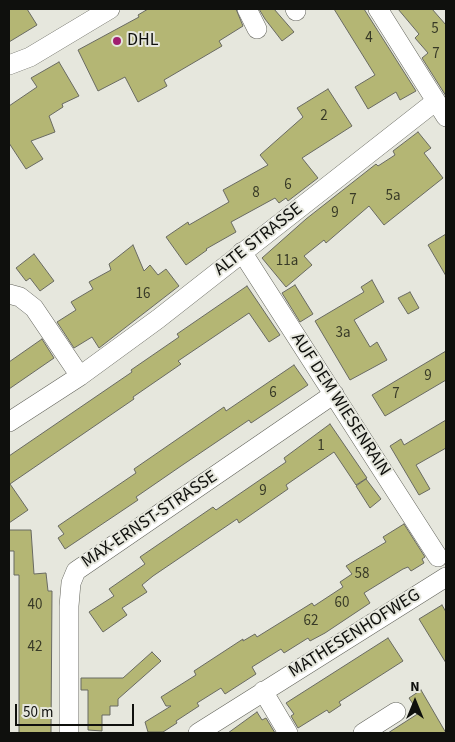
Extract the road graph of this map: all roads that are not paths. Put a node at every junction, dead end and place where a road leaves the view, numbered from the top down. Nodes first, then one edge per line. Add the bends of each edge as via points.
1 (110, 9) edge
2 (247, 9) edge
3 (378, 9) edge
4 (258, 29) dead end
5 (30, 57) junction
6 (9, 65) edge
7 (9, 76) edge
8 (441, 109) edge
9 (242, 252) junction
10 (9, 294) edge
11 (80, 376) junction
12 (334, 394) junction
13 (9, 422) edge
14 (438, 557) dead end
15 (446, 577) edge
16 (263, 691) junction
17 (396, 712) dead end
18 (70, 733) edge
19 (198, 733) edge
20 (288, 733) edge
21 (363, 733) edge

1 - 5 street
2 - 4 street
3 - 8 street
5 - 6 street
5 - 7 street
8 - 9 street, ALTE STRASSE
9 - 11 street, ALTE STRASSE
9 - 12 street, AUF DEM WIESENRAIN
10 - 11 street via 34,308
11 - 13 street, ALTE STRASSE
12 - 14 street, AUF DEM WIESENRAIN
12 - 18 street, MAX-ERNST-STRASSE via 76,571 71,583 69,606
15 - 16 street, MATHESENHOFWEG
16 - 19 street, MATHESENHOFWEG
16 - 20 street
17 - 21 street

